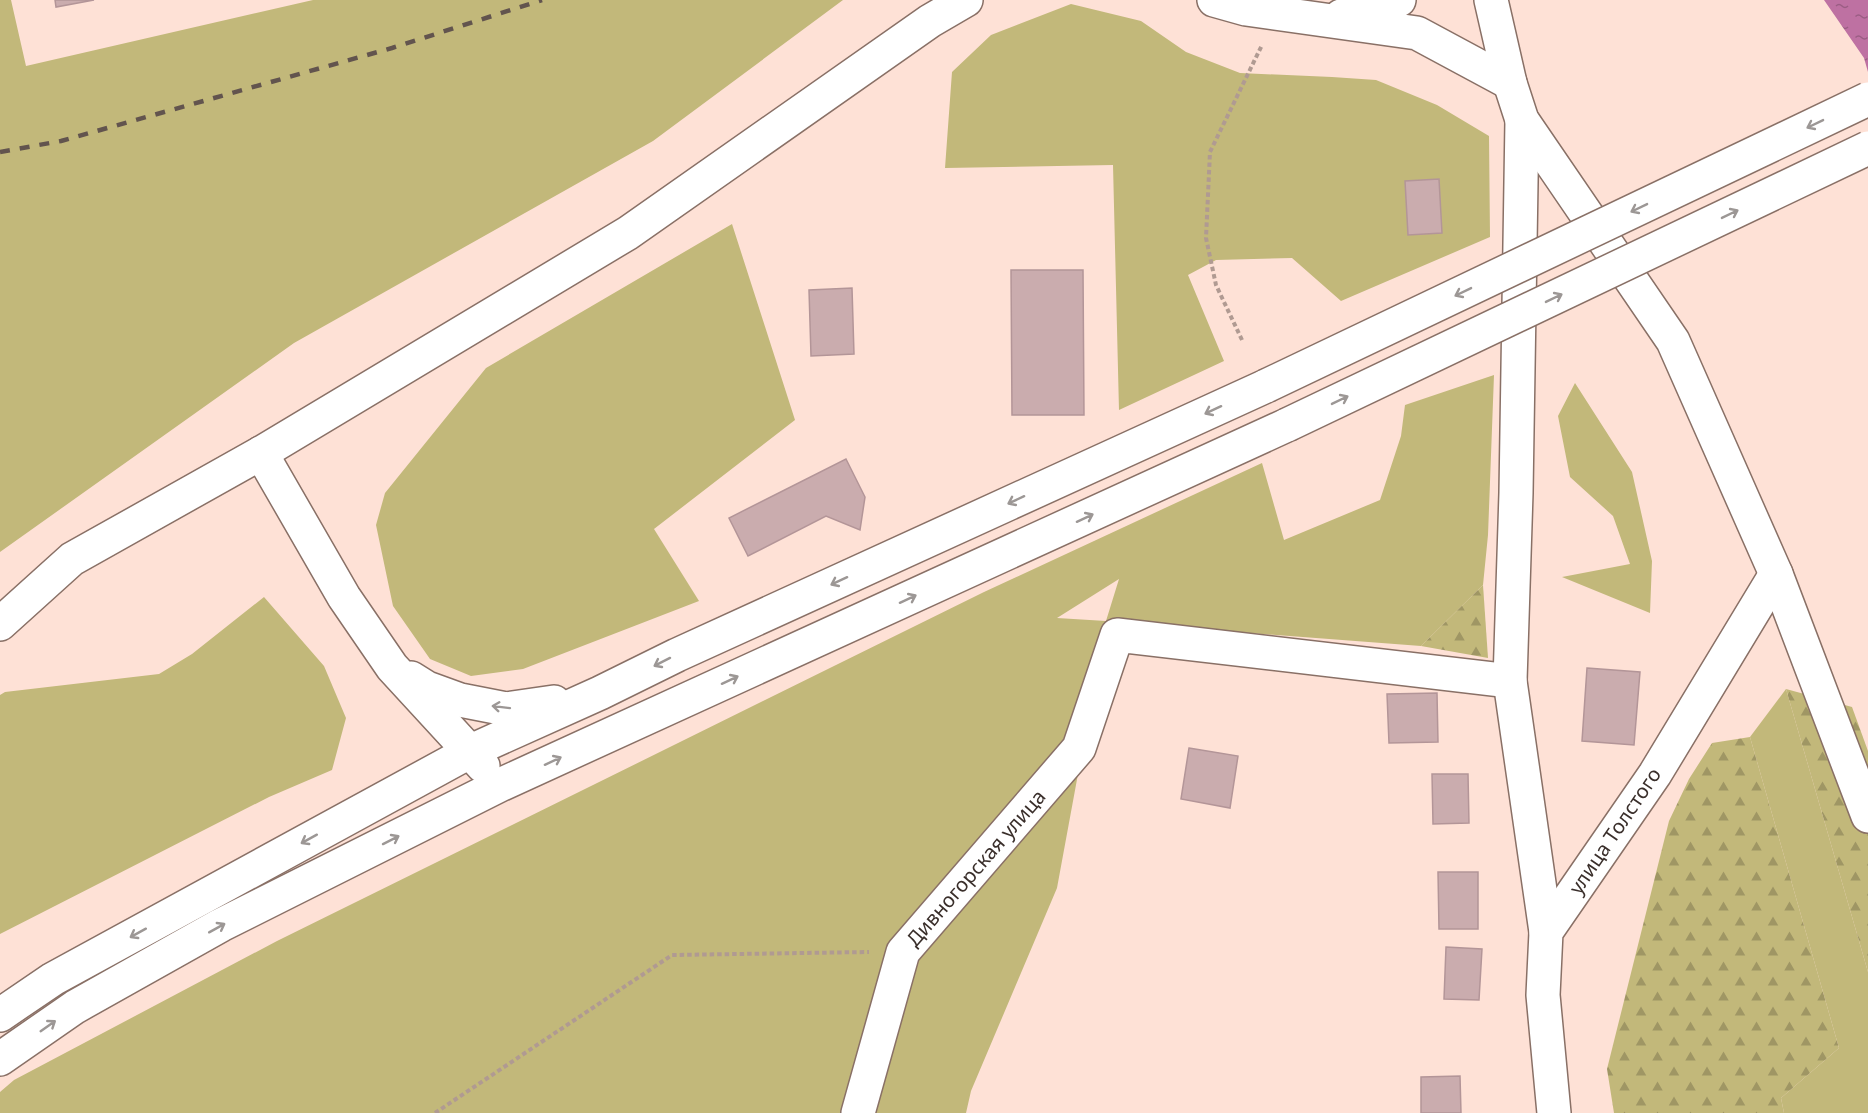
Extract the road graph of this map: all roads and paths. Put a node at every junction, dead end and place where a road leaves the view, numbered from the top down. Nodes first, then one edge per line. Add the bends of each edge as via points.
1 (966, 0) edge
2 (1214, 0) edge
3 (1399, 0) edge
4 (1491, 0) edge
5 (1281, 14) junction
6 (1331, 19) junction
7 (1510, 83) junction
8 (1868, 99) edge
9 (1522, 120) junction
10 (1868, 148) edge
11 (1242, 340) dead end
12 (261, 453) junction
13 (1776, 574) junction
14 (0, 624) edge
15 (393, 667) junction
16 (1510, 681) junction
17 (600, 693) junction
18 (471, 751) junction
19 (500, 785) junction
20 (1868, 816) edge
21 (1546, 932) junction
22 (903, 952) junction
23 (0, 1015) edge
24 (0, 1059) edge
25 (435, 1113) edge
26 (858, 1113) edge
27 (1554, 1113) edge

1 - 12 main road via 930,21 628,232
2 - 5 main road
3 - 6 main road
4 - 7 main road
5 - 6 main road
5 - 11 path via 1255,57 1210,152 1206,238 1216,285
6 - 7 main road via 1417,33
7 - 9 main road
8 -> 17 main road, bridge via 1266,386
9 - 13 main road via 1673,341
9 - 16 main road
19 -> 10 main road, bridge via 1287,425
12 - 14 main road via 72,559
12 - 15 main road via 344,597
13 - 20 main road
13 - 21 main road, улица Толстого via 1655,774
17 -> 15 main road via 506,709 460,700 427,688
15 - 18 main road
16 - 21 main road
16 - 22 main road, Дивногорская улица via 1117,635 1079,748
17 - 18 main road
18 - 19 main road
18 -> 23 main road via 53,979
24 -> 19 main road via 75,1007 220,925
21 - 27 main road via 1543,995
22 - 25 path via 672,955
22 - 26 main road, Дивногорская улица

